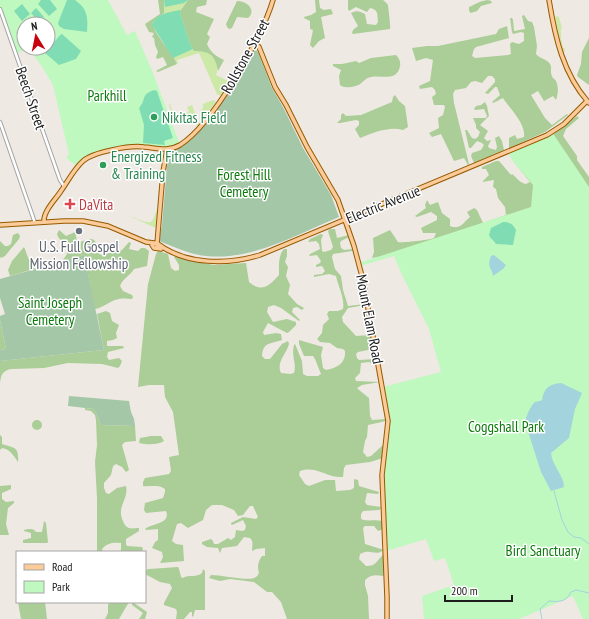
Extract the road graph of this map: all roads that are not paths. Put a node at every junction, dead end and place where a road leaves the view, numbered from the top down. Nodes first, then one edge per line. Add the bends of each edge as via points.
1 (273, 0) edge
2 (549, 0) edge
3 (0, 9) edge
4 (255, 42) junction
5 (588, 101) edge
6 (0, 122) edge
7 (167, 149) junction
8 (64, 186) junction
9 (344, 220) junction
10 (44, 222) junction
11 (35, 223) junction
12 (0, 225) edge
13 (155, 245) junction
14 (387, 619) edge

1 - 4 main road, Rollstone Street
2 - 5 main road via 562,60
3 - 8 street, Beech Street
4 - 7 main road, Rollstone Street via 212,112 191,136 180,145
4 - 9 main road, Mount Elam Road via 302,139 336,197
5 - 9 main road, Electric Avenue via 564,124 547,135
6 - 11 street
7 - 8 main road via 133,146 92,156 80,164
7 - 13 main road
8 - 10 main road via 47,212
9 - 13 main road, Electric Avenue via 266,253 242,260 202,260
9 - 14 main road, Mount Elam Road via 363,280 388,416 382,475
10 - 11 main road
10 - 13 main road via 91,222
11 - 12 main road

